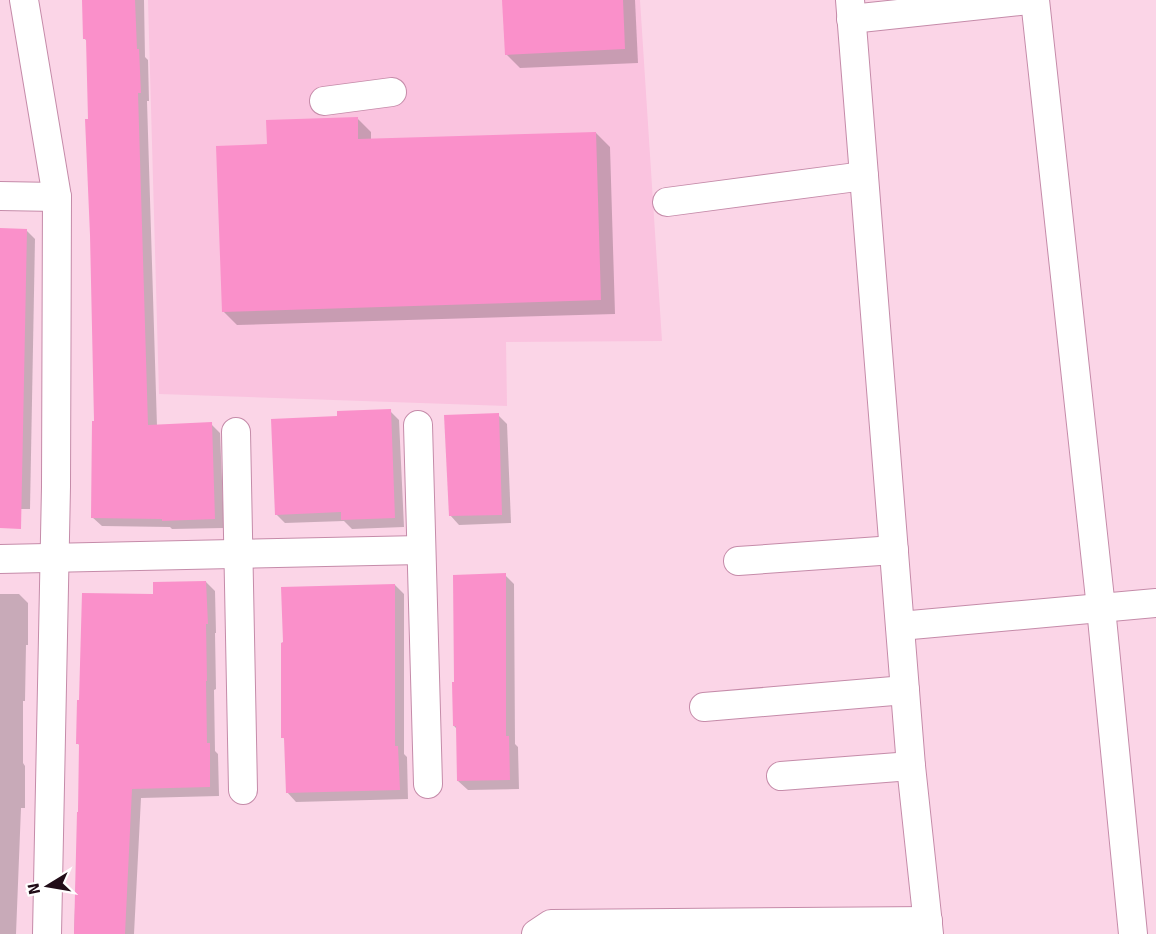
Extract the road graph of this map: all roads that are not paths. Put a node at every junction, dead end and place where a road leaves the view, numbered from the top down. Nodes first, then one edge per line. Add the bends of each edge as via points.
1 (24, 0) edge
2 (1029, 0) edge
3 (1035, 0) edge
4 (850, 10) edge
5 (392, 92) dead end
6 (324, 101) dead end
7 (864, 176) junction
8 (0, 196) edge
9 (57, 197) junction
10 (667, 202) dead end
11 (418, 425) dead end
12 (236, 432) dead end
13 (421, 550) junction
14 (894, 550) junction
15 (239, 554) junction
16 (55, 558) junction
17 (0, 559) edge
18 (738, 561) dead end
19 (1156, 603) edge
20 (1101, 608) junction
21 (900, 626) junction
22 (905, 690) junction
23 (704, 707) dead end
24 (911, 766) junction
25 (781, 777) dead end
26 (428, 784) dead end
27 (243, 790) dead end
28 (928, 928) edge
29 (47, 934) edge
30 (536, 934) edge
31 (1133, 934) edge

1 - 9 street
2 - 4 street
3 - 20 street
4 - 7 street
5 - 6 street
7 - 10 street
7 - 14 street
8 - 9 street
9 - 16 street
11 - 13 street
12 - 15 street
13 - 15 street
13 - 26 street
14 - 18 street
14 - 21 street
15 - 16 street
15 - 27 street
16 - 17 street
16 - 29 street
19 - 20 street
20 - 21 street
20 - 31 street
21 - 22 street
22 - 23 street
22 - 24 street
24 - 25 street
24 - 28 street
28 - 30 street via 551,924

